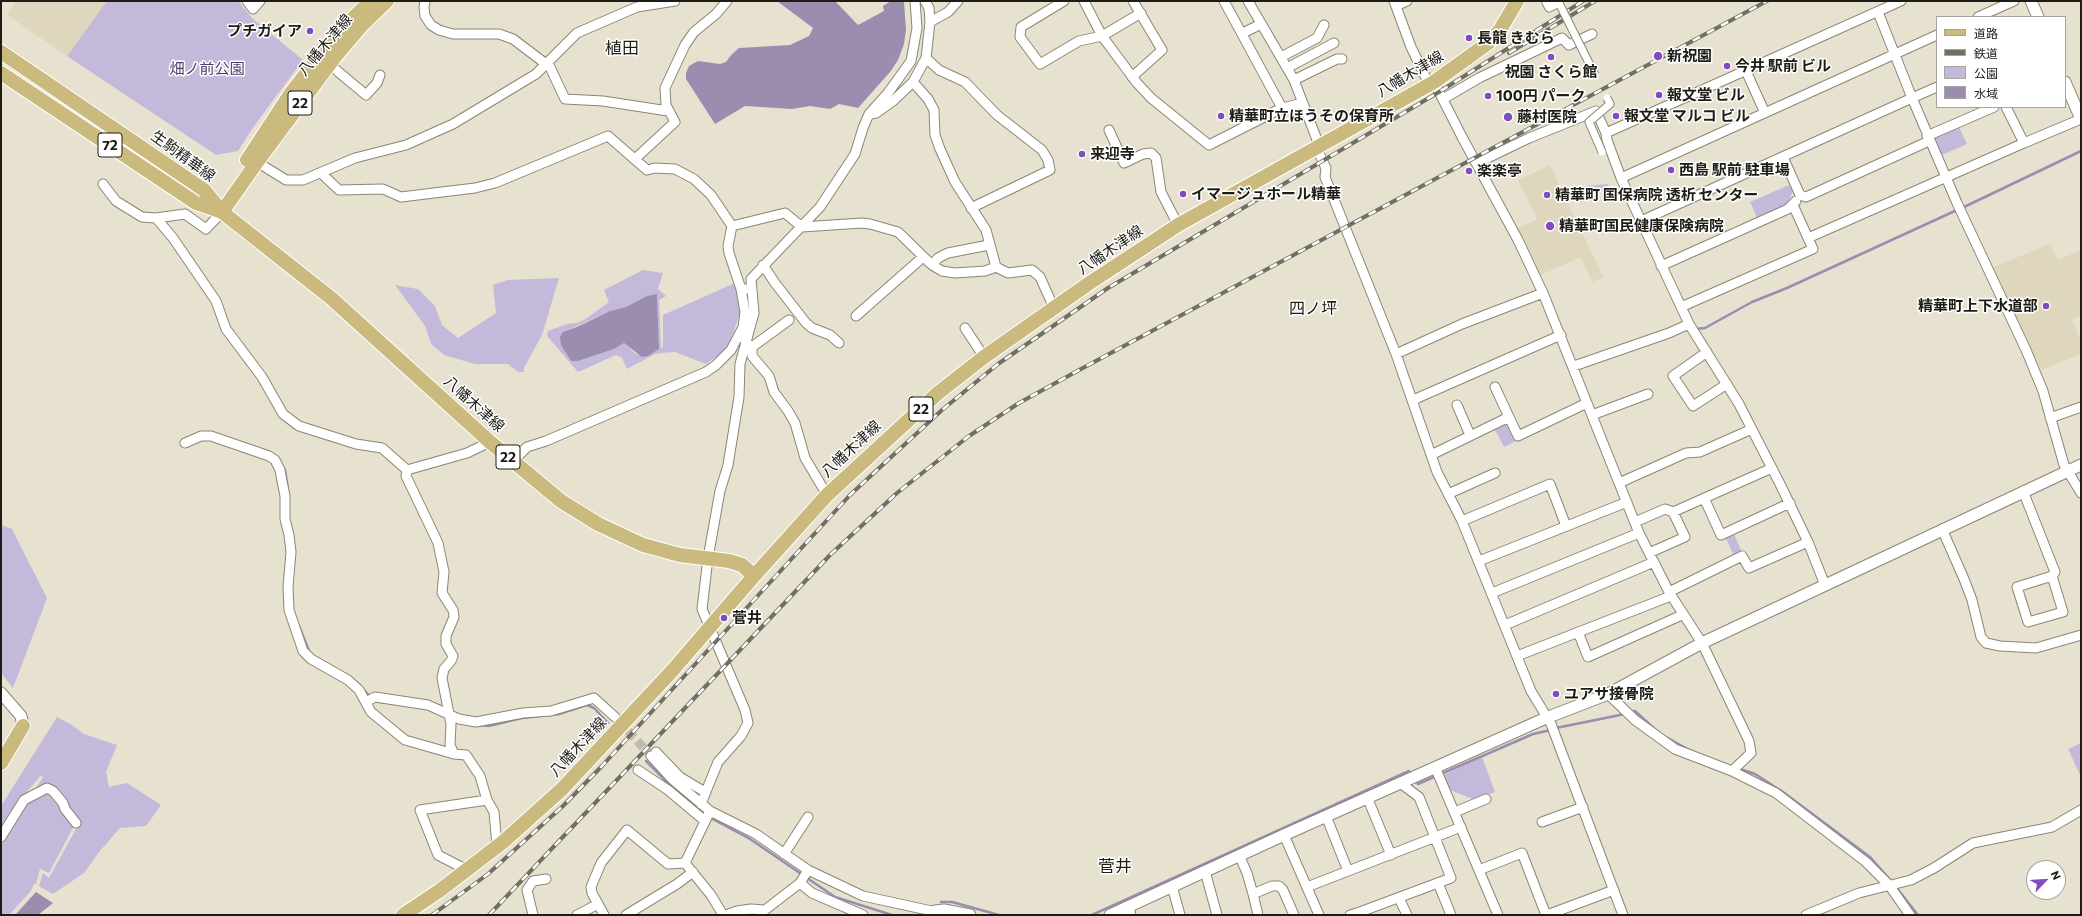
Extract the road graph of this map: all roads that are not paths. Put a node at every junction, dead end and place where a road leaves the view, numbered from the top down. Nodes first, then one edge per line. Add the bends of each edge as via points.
1 (247, 1) edge
2 (260, 1) edge
3 (371, 1) edge
4 (387, 1) edge
5 (425, 1) edge
6 (675, 1) edge
7 (727, 1) edge
8 (915, 1) edge
9 (925, 1) edge
10 (958, 1) edge
11 (1064, 1) edge
12 (1084, 1) edge
13 (1133, 1) edge
14 (1224, 1) edge
15 (1248, 1) edge
16 (1407, 1) edge
17 (1517, 1) edge
18 (1550, 1) edge
19 (1902, 1) edge
20 (2014, 1) edge
21 (2031, 1) edge
22 (1395, 4) edge
23 (1878, 12) junction
24 (1141, 13) junction
25 (1980, 16) edge
26 (2038, 16) edge
27 (930, 22) junction
28 (1262, 24) junction
29 (1324, 25) dead end
30 (1243, 33) junction
31 (1592, 34) dead end
32 (1936, 35) edge
33 (1102, 36) junction
34 (1334, 43) dead end
35 (1, 52) edge
36 (1894, 55) junction
37 (1281, 57) junction
38 (926, 58) junction
39 (1342, 59) dead end
40 (329, 64) junction
41 (547, 64) junction
42 (1287, 68) junction
43 (1746, 71) junction
44 (1, 72) edge
45 (380, 75) dead end
46 (1595, 75) dead end
47 (1132, 77) junction
48 (1294, 80) junction
49 (913, 82) junction
50 (1431, 83) junction
51 (2066, 84) edge
52 (1936, 87) edge
53 (1607, 98) dead end
54 (1912, 98) junction
55 (1443, 99) junction
56 (1303, 103) junction
57 (1282, 108) junction
58 (1992, 108) edge
59 (2006, 108) edge
60 (668, 110) junction
61 (1765, 113) junction
62 (870, 114) junction
63 (2081, 119) edge
64 (1109, 130) dead end
65 (1605, 131) junction
66 (1928, 138) junction
67 (2024, 144) junction
68 (1317, 146) junction
69 (1602, 152) dead end
70 (1782, 157) junction
71 (636, 158) junction
72 (257, 162) junction
73 (1477, 163) junction
74 (321, 173) junction
75 (1621, 178) junction
76 (1946, 178) junction
77 (103, 184) dead end
78 (1800, 195) junction
79 (1793, 206) junction
80 (971, 208) junction
81 (222, 212) junction
82 (156, 218) junction
83 (1641, 221) junction
84 (1178, 225) junction
85 (732, 226) junction
86 (802, 227) junction
87 (1808, 238) junction
88 (989, 245) junction
89 (923, 257) junction
90 (763, 265) junction
91 (932, 265) junction
92 (1661, 266) junction
93 (996, 267) junction
94 (751, 288) junction
95 (741, 289) junction
96 (1543, 293) junction
97 (1681, 307) junction
98 (1054, 308) junction
99 (856, 316) dead end
100 (789, 320) dead end
101 (1689, 324) junction
102 (965, 328) dead end
103 (1561, 335) junction
104 (839, 343) dead end
105 (749, 344) junction
106 (1707, 352) junction
107 (1396, 354) junction
108 (984, 357) junction
109 (1574, 366) junction
110 (1727, 384) junction
111 (1495, 386) dead end
112 (1648, 394) dead end
113 (1413, 400) junction
114 (1587, 403) junction
115 (1457, 405) dead end
116 (2081, 407) edge
117 (1592, 415) junction
118 (1509, 417) junction
119 (2050, 418) junction
120 (1752, 429) junction
121 (1470, 435) junction
122 (490, 442) junction
123 (185, 443) dead end
124 (1431, 455) junction
125 (513, 461) junction
126 (2081, 465) edge
127 (1772, 468) junction
128 (407, 470) junction
129 (2068, 470) junction
130 (1495, 473) dead end
131 (1619, 483) junction
132 (2023, 492) junction
133 (2081, 493) edge
134 (1448, 494) junction
135 (828, 495) junction
136 (1704, 498) junction
137 (1627, 502) junction
138 (1790, 503) junction
139 (1673, 512) junction
140 (1462, 521) junction
141 (1635, 522) junction
142 (1566, 526) junction
143 (1942, 529) junction
144 (1639, 533) junction
145 (1808, 542) junction
146 (1649, 553) junction
147 (708, 558) junction
148 (1479, 561) junction
149 (1654, 562) junction
150 (754, 576) junction
151 (2052, 576) junction
152 (1825, 585) junction
153 (1492, 593) junction
154 (1670, 594) junction
155 (1682, 615) junction
156 (1505, 625) junction
157 (708, 628) junction
158 (1578, 632) junction
159 (2081, 635) edge
160 (1702, 643) junction
161 (1517, 656) junction
162 (1, 693) edge
163 (1608, 694) junction
164 (371, 699) junction
165 (449, 714) junction
166 (615, 717) tunnel mouth
167 (1546, 718) junction
168 (22, 726) joint
169 (454, 754) junction
170 (1, 763) edge
171 (1436, 768) junction
172 (638, 770) dead end
173 (1732, 771) junction
174 (1400, 783) junction
175 (705, 792) junction
176 (1367, 797) junction
177 (487, 800) junction
178 (1486, 800) dead end
179 (701, 804) junction
180 (1583, 807) junction
181 (2081, 810) edge
182 (1455, 812) junction
183 (707, 816) junction
184 (1326, 816) junction
185 (808, 817) dead end
186 (1542, 822) dead end
187 (76, 823) dead end
188 (1461, 827) junction
189 (1284, 834) junction
190 (1, 837) edge
191 (1435, 838) junction
192 (497, 846) junction
193 (784, 854) junction
194 (1239, 855) junction
195 (1391, 855) junction
196 (685, 863) junction
197 (466, 870) junction
198 (1479, 870) junction
199 (807, 871) junction
200 (1205, 871) junction
201 (1348, 871) junction
202 (693, 872) junction
203 (546, 879) dead end
204 (801, 882) junction
205 (1438, 883) junction
206 (1889, 885) junction
207 (1172, 886) junction
208 (1307, 887) junction
209 (1614, 890) junction
210 (1253, 894) junction
211 (1399, 898) junction
212 (598, 904) junction
213 (1130, 911) edge
214 (934, 913) edge
215 (1361, 913) edge
216 (402, 915) edge
217 (533, 915) edge
218 (577, 915) edge
219 (604, 915) edge
220 (626, 915) edge
221 (722, 915) edge
222 (726, 915) edge
223 (863, 915) edge
224 (946, 915) edge
225 (970, 915) edge
226 (1110, 915) edge
227 (1180, 915) edge
228 (1217, 915) edge
229 (1258, 915) edge
230 (1294, 915) edge
231 (1319, 915) edge
232 (1350, 915) edge
233 (1407, 915) edge
234 (1451, 915) edge
235 (1498, 915) edge
236 (1546, 915) edge
237 (1624, 915) edge
238 (1806, 915) edge
239 (1910, 915) edge

1 - 2 street via 253,9
3 - 81 main road, 八幡木津線 / 22 via 326,48 291,93 231,185
4 - 40 main road, 八幡木津線 / 22 via 362,25
5 - 41 street via 425,16 431,25 439,30 453,34 504,34
6 - 41 street via 637,7 577,33
7 - 60 street via 684,45 665,88
8 - 62 street via 917,28 911,61
9 - 27 street via 929,8
10 - 27 street via 948,12
11 - 33 street via 1021,27 1020,37 1040,64 1079,41
12 - 33 street
13 - 24 street
14 - 30 street
15 - 28 street
16 - 22 street
17 - 50 main road, 八幡木津線 / 22 via 1500,30 1488,44
18 - 46 street, bridge via 1546,3 1549,8 1559,3
19 - 23 street
20 - 25 street
21 - 26 street
22 - 50 street via 1411,47
23 - 36 street
23 - 43 street
24 - 33 street
24 - 47 street via 1162,50
27 - 38 street
28 - 30 street
28 - 37 street
29 - 37 street via 1319,36
30 - 57 street
31 - 55 street via 1569,45 1562,38
32 - 36 street
33 - 47 street
34 - 42 street
35 - 81 main road, 生駒精華線 / 72 via 204,190
36 - 54 street
36 - 61 street
37 - 42 street
38 - 49 street
38 - 80 street via 938,70 965,82 997,115 1042,150 1048,160 1050,170
39 - 48 street via 1337,59
40 - 45 street via 366,95 377,83
40 - 72 main road, 八幡木津線 / 22
41 - 60 street via 565,99 603,101
41 - 74 street via 530,78 453,124 406,145 355,158
42 - 48 street
43 - 61 street
43 - 65 street
44 - 81 main road, 生駒精華線 / 72 via 196,203
47 - 57 street via 1151,98 1209,145
48 - 56 street
49 - 62 street via 882,109
49 - 80 street via 934,110 935,135 940,149 955,182
50 - 55 street
50 - 68 main road, 八幡木津線 / 22
51 - 63 street
52 - 54 street
53 - 69 street, bridge via 1610,104 1589,122
54 - 66 street
54 - 70 street
55 - 73 street
56 - 57 street
56 - 68 street
58 - 66 street
59 - 67 street
60 - 71 street via 675,122
61 - 75 street
62 - 86 street via 855,154 820,207
63 - 67 street
64 - 84 street via 1124,163 1144,154 1151,153 1156,158 1161,192
65 - 73 street via 1596,111 1529,138
65 - 75 street
66 - 76 street
66 - 78 street via 1806,197
67 - 76 street
68 - 84 main road, 八幡木津線 / 22
68 - 107 street via 1326,168 1325,177
70 - 78 street
70 - 83 street
71 - 74 street via 608,136 495,183 402,197 383,189 339,190
71 - 85 street via 647,170 675,169 694,179 717,203
72 - 74 street via 286,180 303,180
72 - 81 main road, 八幡木津線 / 22
73 - 96 street
75 - 83 street
76 - 87 street
76 - 119 street via 2026,350 2043,391
77 - 82 street via 116,202 142,217
78 - 79 street
79 - 87 street
79 - 92 street
80 - 88 street via 986,230
81 - 82 street via 206,229 185,214
81 - 122 main road, 八幡木津線 / 22 via 331,298
82 - 128 street via 173,238 216,301 226,330 262,377 283,414 299,426 318,433 356,444 382,448
83 - 92 street
84 - 98 main road, 八幡木津線 / 22
85 - 86 street via 785,213
85 - 95 street via 728,246
86 - 89 street via 870,224 898,232 906,237
86 - 90 street
87 - 97 street via 1813,249
88 - 91 street via 948,253
88 - 93 street
89 - 91 street
89 - 99 street
90 - 94 street via 751,279
90 - 104 street via 774,284 806,323 830,335
91 - 93 street via 942,271 955,273 991,270
92 - 97 street
93 - 98 street via 1008,273 1032,270 1040,277
94 - 95 street
94 - 105 street via 754,313
95 - 125 street via 745,312 743,327 731,350 716,365 706,372 527,447
96 - 103 street
96 - 107 street via 1462,324
97 - 101 street
98 - 108 main road, 八幡木津線 / 22
100 - 105 street
101 - 106 street
101 - 109 street
102 - 108 street
103 - 109 street
103 - 113 street
105 - 135 street via 752,356 769,376 774,392 795,423 804,458
105 - 147 street via 740,364 739,397 728,465 720,491
106 - 110 street
106 - 110 street via 1672,376 1694,406
107 - 113 street
108 - 135 main road, 八幡木津線 / 22 via 933,398
109 - 114 street
110 - 120 street
111 - 118 street
112 - 117 street
113 - 124 street
114 - 117 street
114 - 118 street via 1518,436
115 - 121 street
116 - 119 street
117 - 131 street
118 - 121 street
119 - 129 street via 2064,465
120 - 127 street
120 - 131 street via 1700,452 1686,453
121 - 124 street
122 - 125 main road, 八幡木津線 / 22
122 - 128 street via 467,453
123 - 164 street via 201,436 211,436 275,460 280,470 285,496 285,519 291,552 289,610 303,651 311,659 348,680
124 - 134 street
125 - 147 main road, 八幡木津線 / 22 via 561,501 598,524 643,545 680,555
126 - 129 street
127 - 136 street
127 - 138 street
128 - 165 street via 406,476 438,543 444,572 442,594 454,610 454,617 446,636 446,644 453,656 444,669 442,678
129 - 132 street
129 - 133 street
130 - 134 street
131 - 137 street
132 - 143 street
132 - 151 street via 2055,572
134 - 140 street
135 - 150 main road, 八幡木津線 / 22
136 - 138 street via 1721,535
136 - 139 street
137 - 141 street
137 - 142 street
138 - 145 street
139 - 141 street via 1665,509
139 - 146 street via 1685,537
140 - 142 street via 1550,484
140 - 148 street
141 - 144 street
142 - 148 street
143 - 152 street
143 - 159 street via 1964,579 1981,637 1986,643 2036,648
144 - 146 street
144 - 153 street
145 - 152 street
145 - 154 street via 1749,568 1742,556
146 - 149 street
147 - 150 main road, 八幡木津線 / 22 via 742,565
147 - 157 street via 702,609
148 - 153 street
149 - 154 street
149 - 156 street
150 - 157 main road, 八幡木津線 / 22
151 - 151 street via 2017,587 2028,622 2063,612
152 - 160 street
153 - 156 street
154 - 155 street
154 - 158 street
155 - 158 street via 1588,657
155 - 160 street
156 - 161 street
157 - 175 street via 745,710 748,723 741,736 718,762
157 - 192 main road, 八幡木津線 / 22 via 562,789
158 - 161 street
160 - 163 street
160 - 173 street via 1748,741 1751,753
161 - 167 street via 1531,691
162 - 168 street via 21,716
163 - 167 street
163 - 173 street via 1635,720 1675,750
164 - 165 street via 428,705
164 - 169 street via 376,717 406,740
165 - 166 street via 476,722 523,713 551,711 594,698
165 - 169 street via 450,745
167 - 171 street
167 - 180 street
168 - 170 main road
169 - 177 street via 466,755 480,776
171 - 174 street
171 - 182 street
172 - 183 street
173 - 206 street via 1776,793 1866,862
174 - 176 street
174 - 191 street via 1419,797
175 - 179 street
175 - 179 street via 680,777 653,754 672,779
176 - 184 street
176 - 195 street
177 - 192 street via 494,812
177 - 197 street via 420,810 438,855
178 - 182 street
179 - 183 street
180 - 186 street
180 - 209 street
181 - 206 street via 2052,827 1973,843 1911,880
182 - 188 street
183 - 193 street via 756,834
183 - 196 street
184 - 189 street
184 - 201 street
185 - 193 street
187 - 190 street via 65,809 64,803 47,788 24,800
188 - 191 street
188 - 198 street
189 - 194 street
189 - 208 street
191 - 195 street
191 - 205 street via 1451,878
192 - 197 main road, 八幡木津線 / 22
193 - 199 street
194 - 200 street
194 - 210 street
195 - 201 street
196 - 202 street
196 - 212 street via 668,864 627,830 601,863 592,887
197 - 216 main road, 八幡木津線 / 22
198 - 235 street
198 - 236 street via 1522,853
199 - 204 street
199 - 214 street via 863,896
200 - 207 street
200 - 228 street
201 - 208 street
202 - 220 street
202 - 221 street via 711,895
203 - 217 street via 533,881 527,890
204 - 222 street via 765,910 751,909
204 - 223 street via 812,893
205 - 211 street
205 - 234 street
206 - 238 street via 1859,893
206 - 239 street
207 - 213 street
207 - 227 street
208 - 231 street
209 - 236 street
209 - 237 street
210 - 229 street
210 - 230 street via 1272,886 1279,886
211 - 215 street
211 - 233 street
212 - 218 street
212 - 219 street
213 - 226 street
214 - 224 street
214 - 225 street via 944,910
215 - 232 street

